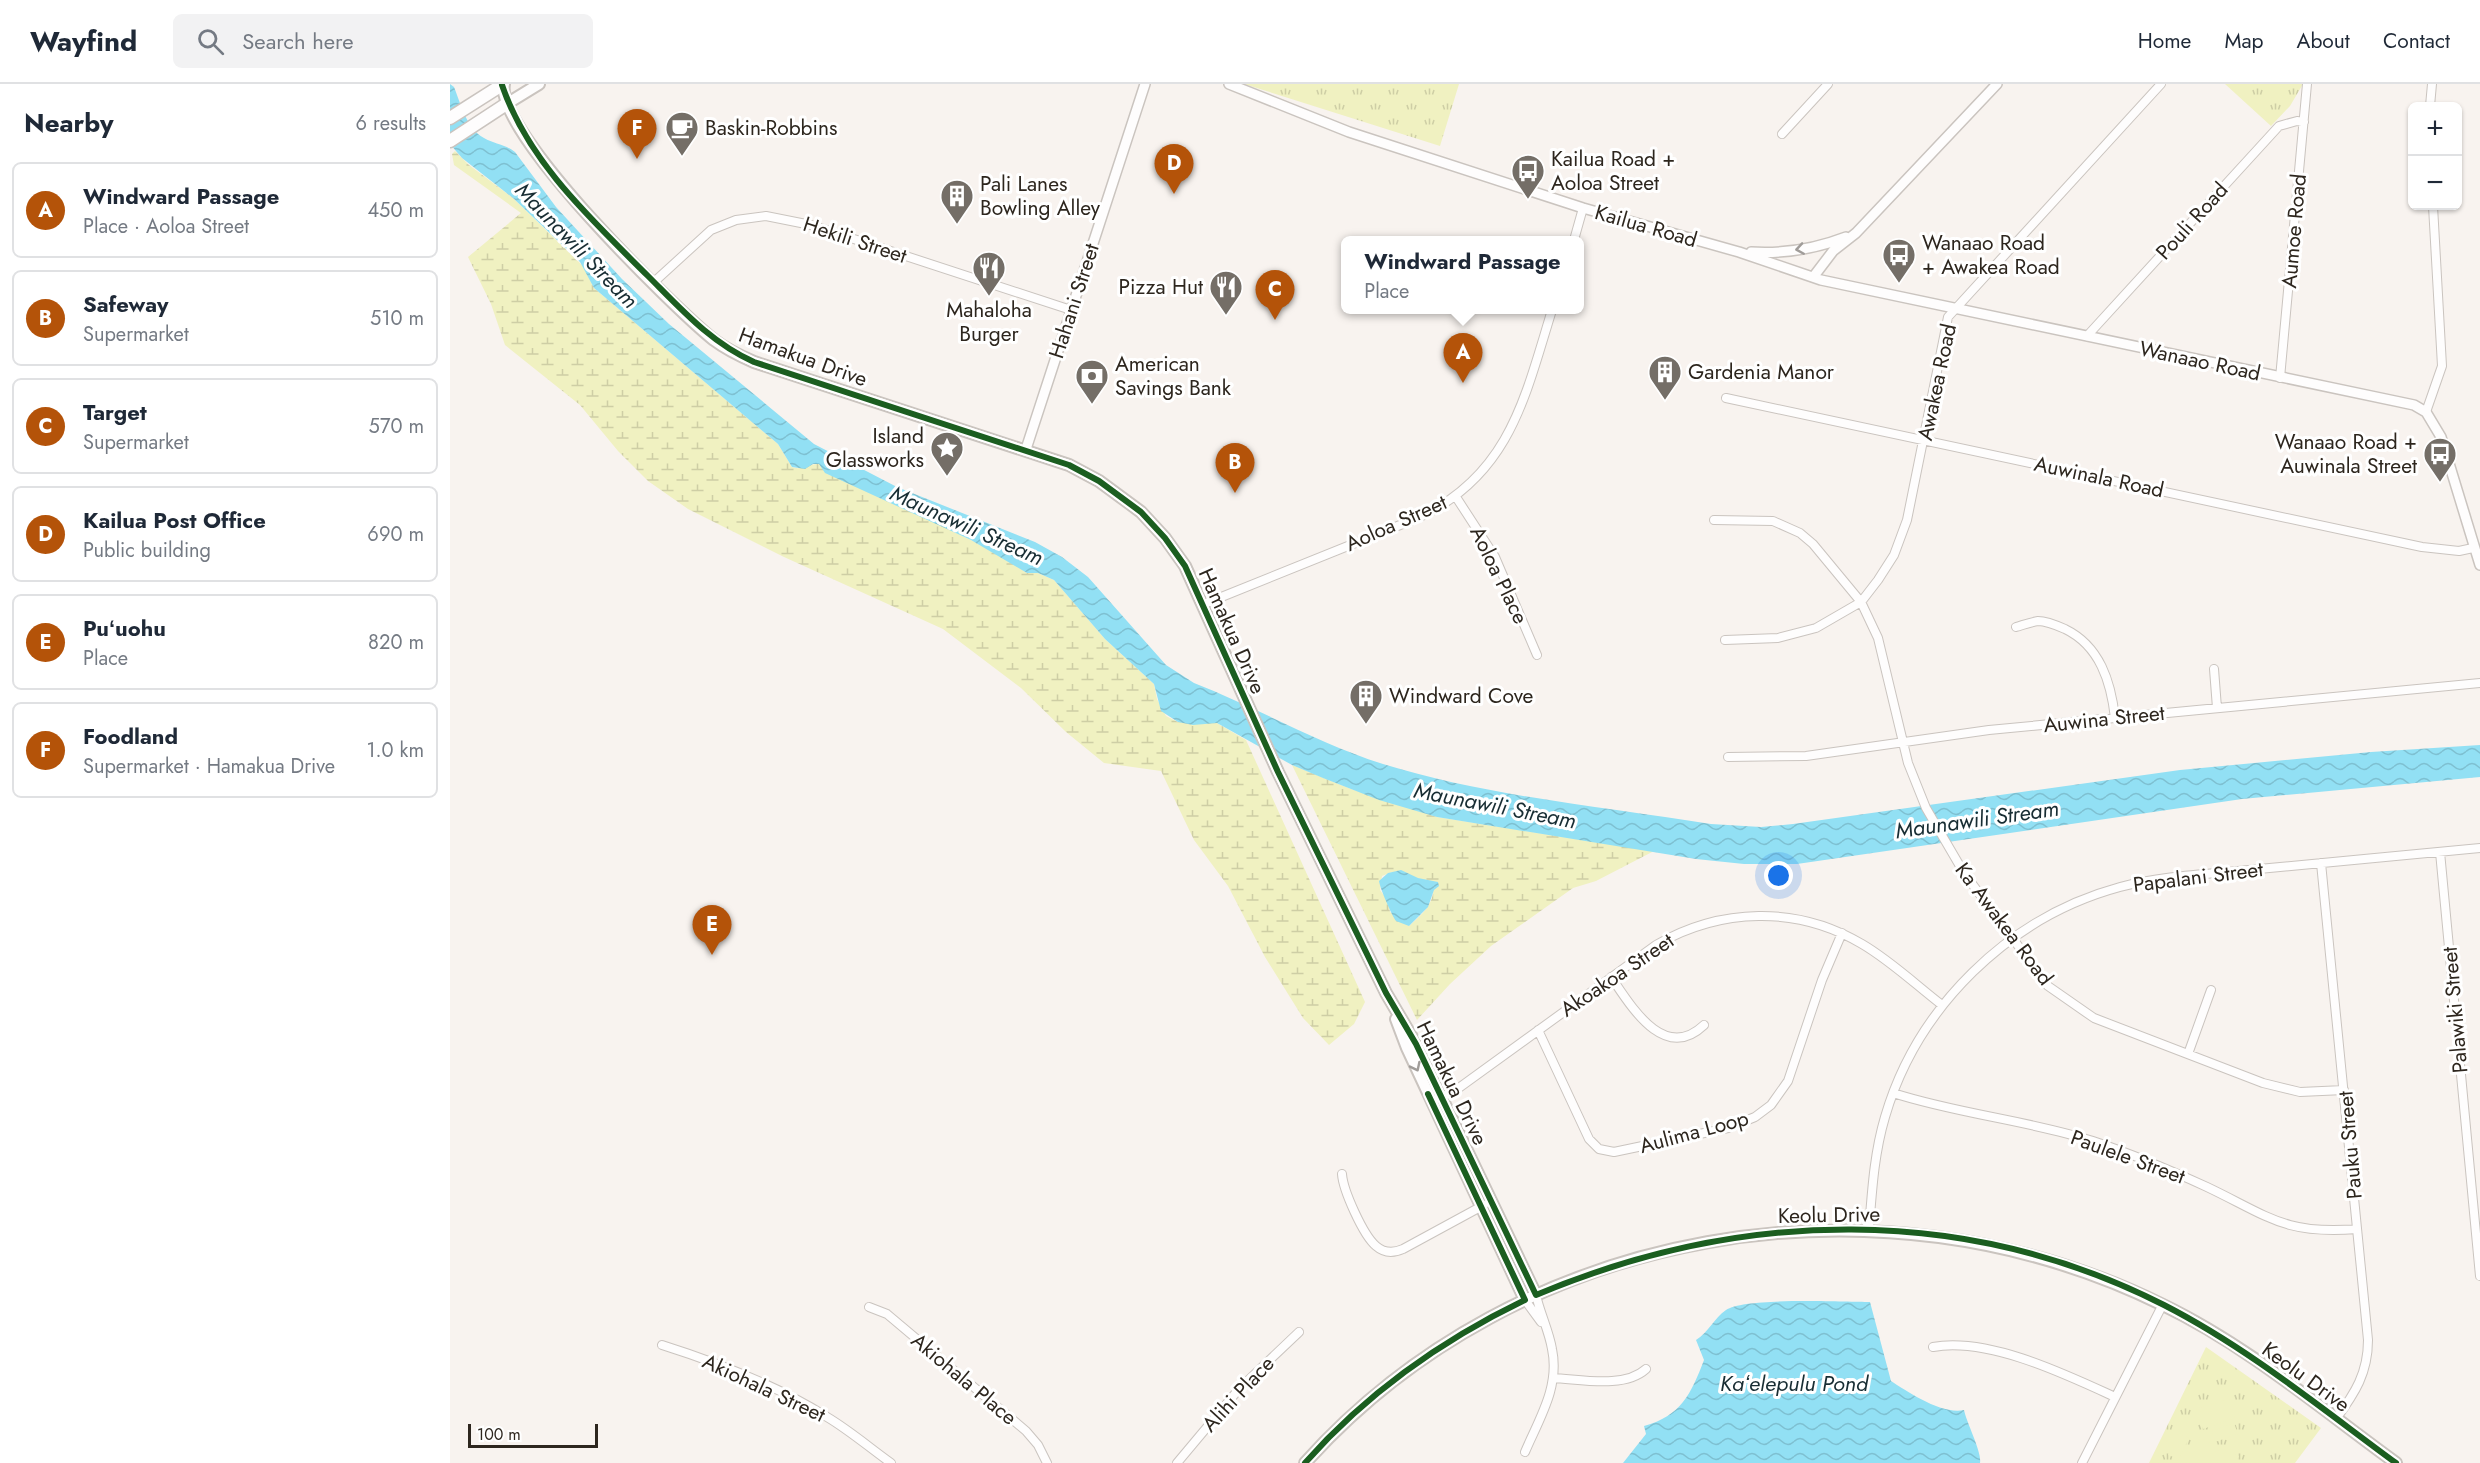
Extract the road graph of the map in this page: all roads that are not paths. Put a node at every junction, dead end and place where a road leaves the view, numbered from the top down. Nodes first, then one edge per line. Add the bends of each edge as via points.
1 (503, 84) edge
2 (539, 84) edge
3 (1145, 84) edge
4 (1229, 84) edge
5 (1828, 84) edge
6 (1997, 84) edge
7 (2161, 84) edge
8 (2307, 84) edge
9 (2432, 84) edge
10 (2430, 102) edge
11 (508, 103) junction
12 (450, 118) edge
13 (2304, 122) junction
14 (1782, 135) dead end
15 (450, 141) edge
16 (1583, 208) junction
17 (2433, 210) edge
18 (1856, 232) junction
19 (1575, 236) edge
20 (1739, 252) junction
21 (1814, 276) junction
22 (654, 282) junction
23 (1954, 309) junction
24 (1071, 310) junction
25 (1550, 314) edge
26 (2087, 336) junction
27 (2280, 378) junction
28 (1726, 398) dead end
29 (2426, 412) junction
30 (1925, 440) junction
31 (1026, 449) junction
32 (1456, 497) junction
33 (1714, 520) dead end
34 (2473, 548) junction
35 (2480, 565) edge
36 (1861, 602) junction
37 (1204, 604) junction
38 (2016, 627) dead end
39 (1725, 640) dead end
40 (1537, 655) dead end
41 (2214, 669) dead end
42 (2480, 682) edge
43 (2217, 708) junction
44 (2115, 718) junction
45 (1902, 742) junction
46 (1728, 757) dead end
47 (2480, 848) edge
48 (2440, 852) junction
49 (2321, 863) junction
50 (1842, 933) junction
51 (2012, 939) junction
52 (1611, 977) junction
53 (2211, 990) dead end
54 (1942, 1005) junction
55 (1704, 1024) dead end
56 (1538, 1030) junction
57 (2188, 1054) junction
58 (2344, 1090) junction
59 (1893, 1093) junction
60 (1437, 1099) junction
61 (1342, 1174) dead end
62 (1486, 1204) junction
63 (1869, 1229) junction
64 (2357, 1230) junction
65 (2480, 1276) edge
66 (1530, 1297) junction
67 (2163, 1304) junction
68 (869, 1307) dead end
69 (1299, 1332) dead end
70 (662, 1345) dead end
71 (1933, 1347) dead end
72 (1646, 1368) dead end
73 (1553, 1378) junction
74 (2115, 1397) junction
75 (2336, 1419) junction
76 (1525, 1452) dead end
77 (1181, 1462) edge
78 (891, 1463) edge
79 (1047, 1463) edge
80 (1305, 1463) edge
81 (2082, 1463) edge
82 (2396, 1463) edge

1 - 11 main road, Hamakua Drive
1 - 12 main road
2 - 11 main road
3 - 24 street, Hahani Street
4 - 16 street, Kailua Road via 1349,132
5 - 14 street
6 - 18 street
7 - 23 street, Awakea Road
8 - 13 street, Aumoe Road
9 - 10 street
11 - 15 main road
11 - 22 main road, Hamakua Drive via 514,118 569,195
13 - 26 street, Pouli Road via 2279,126
13 - 27 street, Aumoe Road
16 - 19 street
16 - 20 street, Kailua Road
17 - 29 street via 2442,366
18 -> 20 street via 1817,247 1777,253
18 - 21 street via 1833,251
20 - 21 street, Kailua Road
21 - 23 street, Wanaao Road
22 - 24 street, Hekili Street via 711,230 736,220 773,216
22 - 31 main road, Hamakua Drive via 713,339 739,356
23 - 26 street, Wanaao Road
23 - 30 street, Awakea Road via 1948,317
24 - 31 street, Hahani Street
25 - 32 street, Aoloa Street via 1510,433 1490,464
26 - 27 street, Wanaao Road
27 - 29 street, Wanaao Road via 2403,402
28 - 30 street, Auwinala Road
29 - 34 street via 2441,437
30 - 34 street, Auwinala Road via 2422,547 2459,551
30 - 36 street, Awakea Road via 1900,544
31 - 37 main road, Hamakua Drive via 1084,472 1141,512 1175,552
32 - 37 street, Aoloa Street via 1420,517
32 - 40 street, Aoloa Place via 1495,558
33 - 36 street, Ka Awakea Road via 1773,521 1800,533
34 - 35 street
36 - 39 street, Awakea Road via 1836,618 1794,635
36 - 45 street, Ka Awakea Road via 1878,638
37 - 60 main road, Hamakua Drive via 1278,772 1386,993 1407,1048
38 - 44 street via 2048,622 2081,640 2104,669
41 - 43 street
42 - 43 street, Auwina Street
43 - 44 street, Auwina Street
44 - 45 street, Auwina Street
45 - 46 street, Auwina Street via 1806,756
45 - 51 street, Ka Awakea Road via 1918,792 1945,845
47 - 48 street, Papalani Street
48 - 49 street, Papalani Street
48 - 65 street, Palawiki Street
49 - 51 street, Papalani Street via 2161,879 2119,888 2059,910
49 - 58 street, Pauku Street
50 - 52 street, Akoakoa Street via 1790,918 1729,918 1669,937
50 - 54 street, Akoakoa Street via 1874,952
50 - 56 street, Aulima Loop via 1783,1090 1763,1112 1737,1125 1618,1151 1599,1149 1589,1139
51 - 54 street, Papalani Street via 1972,972
51 - 57 street, Ka Awakea Road via 2048,986 2074,1006 2094,1018
52 - 55 street via 1640,1018 1653,1029 1681,1037
52 - 56 street, Akoakoa Street
53 - 57 street
54 - 59 street, Papalani Street via 1914,1048
56 - 60 street, Akoakoa Street via 1456,1090
57 - 58 street, Ka Awakea Road via 2286,1089
58 - 64 street, Pauku Street
59 - 63 street, Papalani Street via 1875,1159
59 - 64 street, Paulele Street via 1932,1106 2101,1144 2175,1172 2277,1223 2317,1231
60 - 62 main road, Hamakua Drive
61 - 62 street via 1345,1191 1372,1241 1389,1252 1403,1249
62 - 66 main road, Hamakua Drive
63 - 66 main road, Keolu Drive via 1790,1231 1706,1241 1616,1264
63 - 67 main road, Keolu Drive via 1935,1235 2009,1249 2090,1274
64 - 75 street, Pauku Street via 2368,1354 2361,1382
66 - 73 street, Hamakua Drive via 1552,1348
66 - 80 main road, Keolu Drive via 1458,1336 1400,1376 1354,1414
67 - 74 street
67 - 75 main road, Keolu Drive via 2244,1353
68 - 79 street, Akiohala Place via 887,1314 1026,1431
69 - 77 street, Alihi Place via 1239,1389
70 - 78 street, Akiohala Street via 728,1367 782,1392 828,1417
71 - 74 street via 1953,1343 2006,1355
72 - 73 street via 1623,1379
73 - 76 street, Hamakua Drive via 1547,1404
74 - 81 street
75 - 82 main road, Keolu Drive

